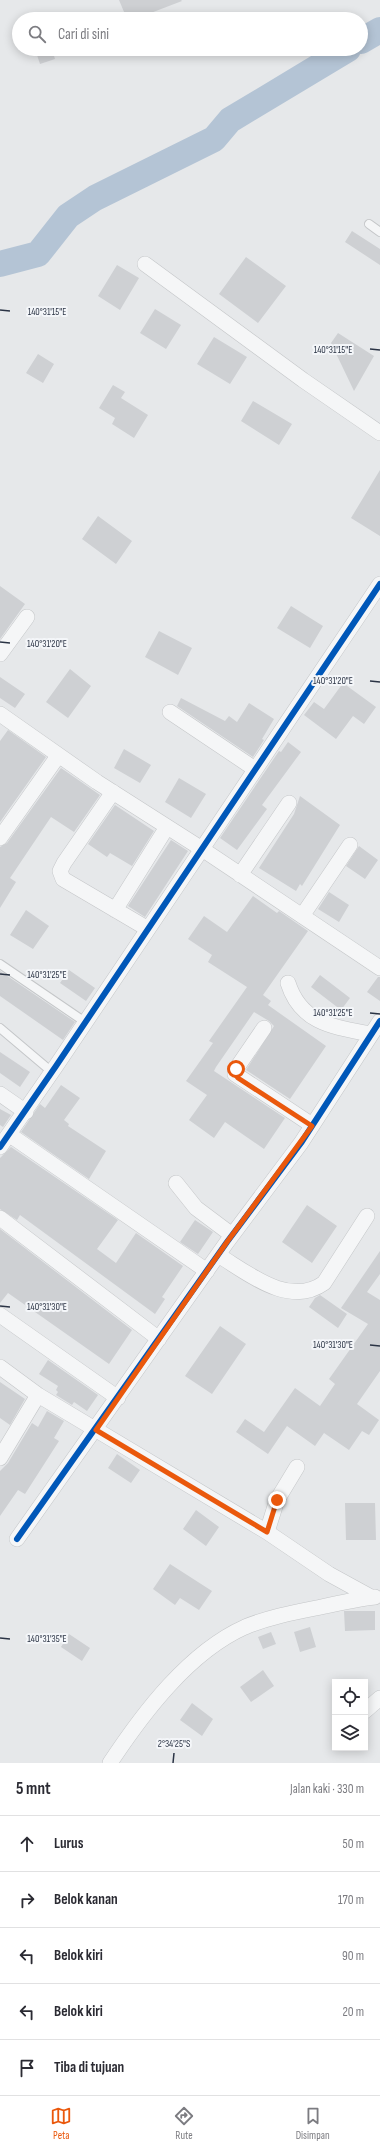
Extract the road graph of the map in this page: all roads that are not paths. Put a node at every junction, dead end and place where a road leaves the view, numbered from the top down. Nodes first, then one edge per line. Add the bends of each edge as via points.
1 (369, 224) dead end
2 (380, 232) edge
3 (144, 264) dead end
4 (380, 433) edge
5 (380, 584) edge
6 (27, 617) dead end
7 (0, 654) edge
8 (170, 712) dead end
9 (2, 720) edge
10 (58, 756) junction
11 (255, 769) junction
12 (113, 792) junction
13 (289, 803) dead end
14 (167, 827) junction
15 (0, 838) edge
16 (350, 845) dead end
17 (202, 849) junction
18 (240, 875) junction
19 (115, 910) junction
20 (302, 916) junction
21 (148, 930) junction
22 (0, 964) edge
23 (380, 968) edge
24 (288, 983) dead end
25 (380, 1020) edge
26 (86, 1022) junction
27 (0, 1028) edge
28 (264, 1028) dead end
29 (371, 1034) junction
30 (52, 1072) junction
31 (0, 1094) edge
32 (26, 1112) junction
33 (312, 1126) junction
34 (10, 1135) junction
35 (0, 1147) edge
36 (176, 1183) dead end
37 (367, 1216) dead end
38 (0, 1218) edge
39 (232, 1235) junction
40 (218, 1255) junction
41 (207, 1271) junction
42 (0, 1315) edge
43 (159, 1339) junction
44 (0, 1367) edge
45 (38, 1395) junction
46 (118, 1398) junction
47 (96, 1430) junction
48 (0, 1458) edge
49 (297, 1466) dead end
50 (267, 1532) junction
51 (17, 1539) dead end
52 (376, 1597) edge
53 (380, 1698) edge
54 (368, 1708) edge
55 (110, 1763) edge

1 - 2 lane
3 - 4 street
5 - 11 street
6 - 7 street
8 - 11 street
9 - 10 street
10 - 12 street
10 - 15 street
11 - 17 street
12 - 14 street
12 - 19 street via 60,871 63,880
13 - 18 street
14 - 17 street
14 - 19 street
16 - 20 street
17 - 18 street
17 - 21 street
18 - 20 street
19 - 21 street
20 - 23 street
21 - 26 street
22 - 26 lane
24 - 29 street via 293,998 306,1012 338,1028
25 - 29 street
26 - 30 street
27 - 30 lane
28 - 33 street via 235,1074
29 - 33 street
30 - 32 street
31 - 32 street
32 - 34 street
33 - 39 street
34 - 35 street
34 - 41 street
36 - 39 street via 196,1208
37 - 40 street via 324,1283 315,1290 288,1292 274,1287
38 - 43 street
39 - 40 street
40 - 41 street
41 - 43 street
42 - 46 street
43 - 46 street
44 - 45 street
45 - 47 street
45 - 48 street
46 - 47 street
47 - 50 street
47 - 51 street via 59,1477
49 - 50 street via 277,1500
50 - 52 street via 329,1574
52 - 55 street via 266,1619 225,1639 171,1682 138,1722
53 - 54 street

